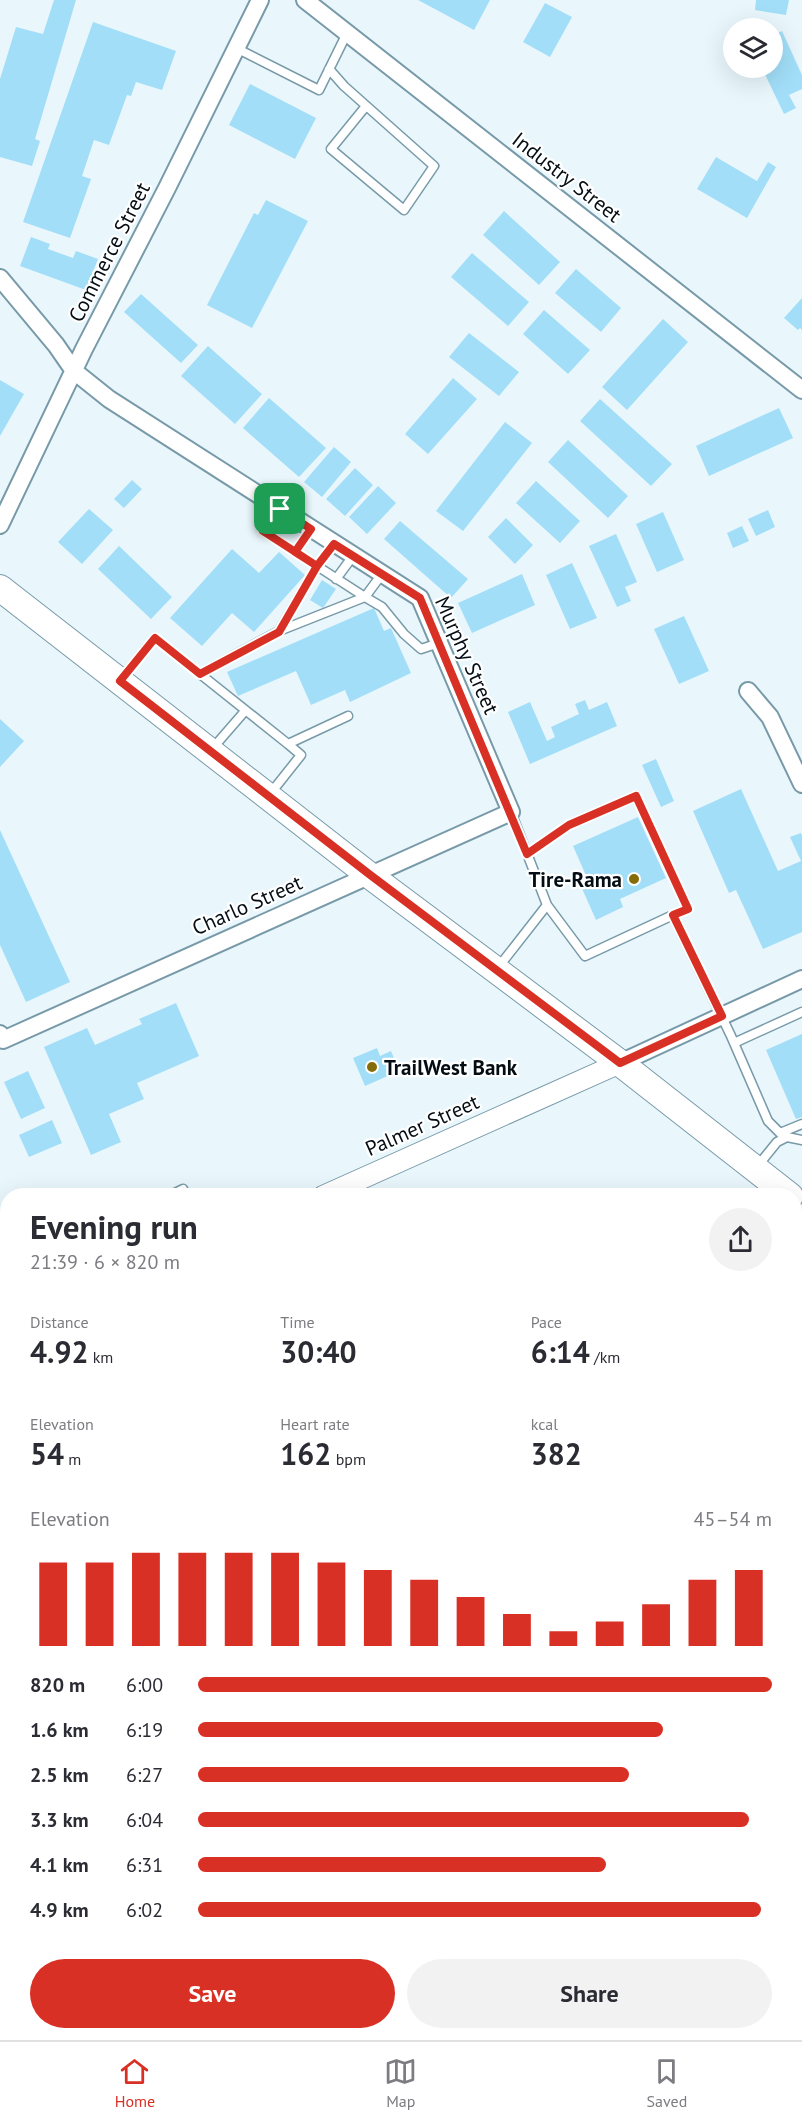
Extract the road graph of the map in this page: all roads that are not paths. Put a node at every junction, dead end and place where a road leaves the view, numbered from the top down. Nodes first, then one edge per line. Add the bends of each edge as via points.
1 (260, 0) edge
2 (305, 0) edge
3 (347, 33) junction
4 (236, 48) junction
5 (329, 69) junction
6 (366, 106) junction
7 (0, 278) edge
8 (74, 371) junction
9 (802, 390) edge
10 (280, 509) junction
11 (0, 525) edge
12 (311, 529) junction
13 (334, 544) junction
14 (295, 552) junction
15 (353, 556) junction
16 (317, 566) junction
17 (382, 574) junction
18 (336, 579) junction
19 (0, 588) edge
20 (365, 597) junction
21 (279, 632) junction
22 (439, 643) junction
23 (200, 674) junction
24 (120, 681) junction
25 (748, 691) dead end
26 (245, 711) junction
27 (348, 716) dead end
28 (288, 744) junction
29 (210, 752) junction
30 (802, 784) edge
31 (268, 796) junction
32 (511, 812) junction
33 (527, 854) junction
34 (369, 874) junction
35 (547, 905) junction
36 (673, 915) junction
37 (496, 970) junction
38 (802, 979) edge
39 (802, 1012) edge
40 (722, 1016) junction
41 (1, 1037) edge
42 (734, 1043) junction
43 (620, 1063) junction
44 (802, 1124) edge
45 (784, 1135) junction
46 (802, 1140) edge
47 (756, 1169) junction
48 (341, 1188) edge
49 (780, 1188) edge

1 - 4 street, Commerce Street
2 - 3 street, Industry Street
3 - 5 lane
3 - 9 street, Industry Street
4 - 5 lane via 319,90
4 - 8 street, Commerce Street
5 - 6 lane
6 - 6 lane via 434,166 404,210 331,148
7 - 8 street, Murphy Street
8 - 10 street, Murphy Street via 109,399
8 - 11 street, Commerce Street
10 - 12 street, Murphy Street
10 - 14 lane via 263,531
12 - 13 street, Murphy Street
12 - 14 lane
13 - 15 street, Murphy Street
13 - 16 lane
14 - 16 lane
15 - 17 street, Murphy Street
15 - 18 lane
16 - 18 lane
16 - 21 lane
17 - 20 lane
17 - 22 street, Murphy Street via 420,598
18 - 20 lane
19 - 24 main road
20 - 21 lane
20 - 22 lane via 382,607 421,649
21 - 23 lane
22 - 32 street, Murphy Street
23 - 24 lane via 155,638
23 - 26 lane
24 - 29 main road
25 - 30 street via 770,717
26 - 28 lane
26 - 29 lane
27 - 28 lane
28 - 31 lane via 301,755
29 - 31 main road
31 - 34 main road
32 - 33 lane
32 - 34 street, Charlo Street
33 - 35 lane
33 - 36 lane via 569,825 636,796 688,909
34 - 37 main road
34 - 41 street, Charlo Street
35 - 36 lane via 585,956
35 - 37 lane
36 - 40 lane
37 - 43 main road
38 - 40 street, Palmer Street
39 - 42 lane
40 - 42 lane
40 - 43 street, Palmer Street
42 - 45 lane via 768,1120
43 - 47 main road
43 - 48 street, Palmer Street
44 - 45 lane
45 - 46 lane
45 - 47 lane
47 - 49 main road

